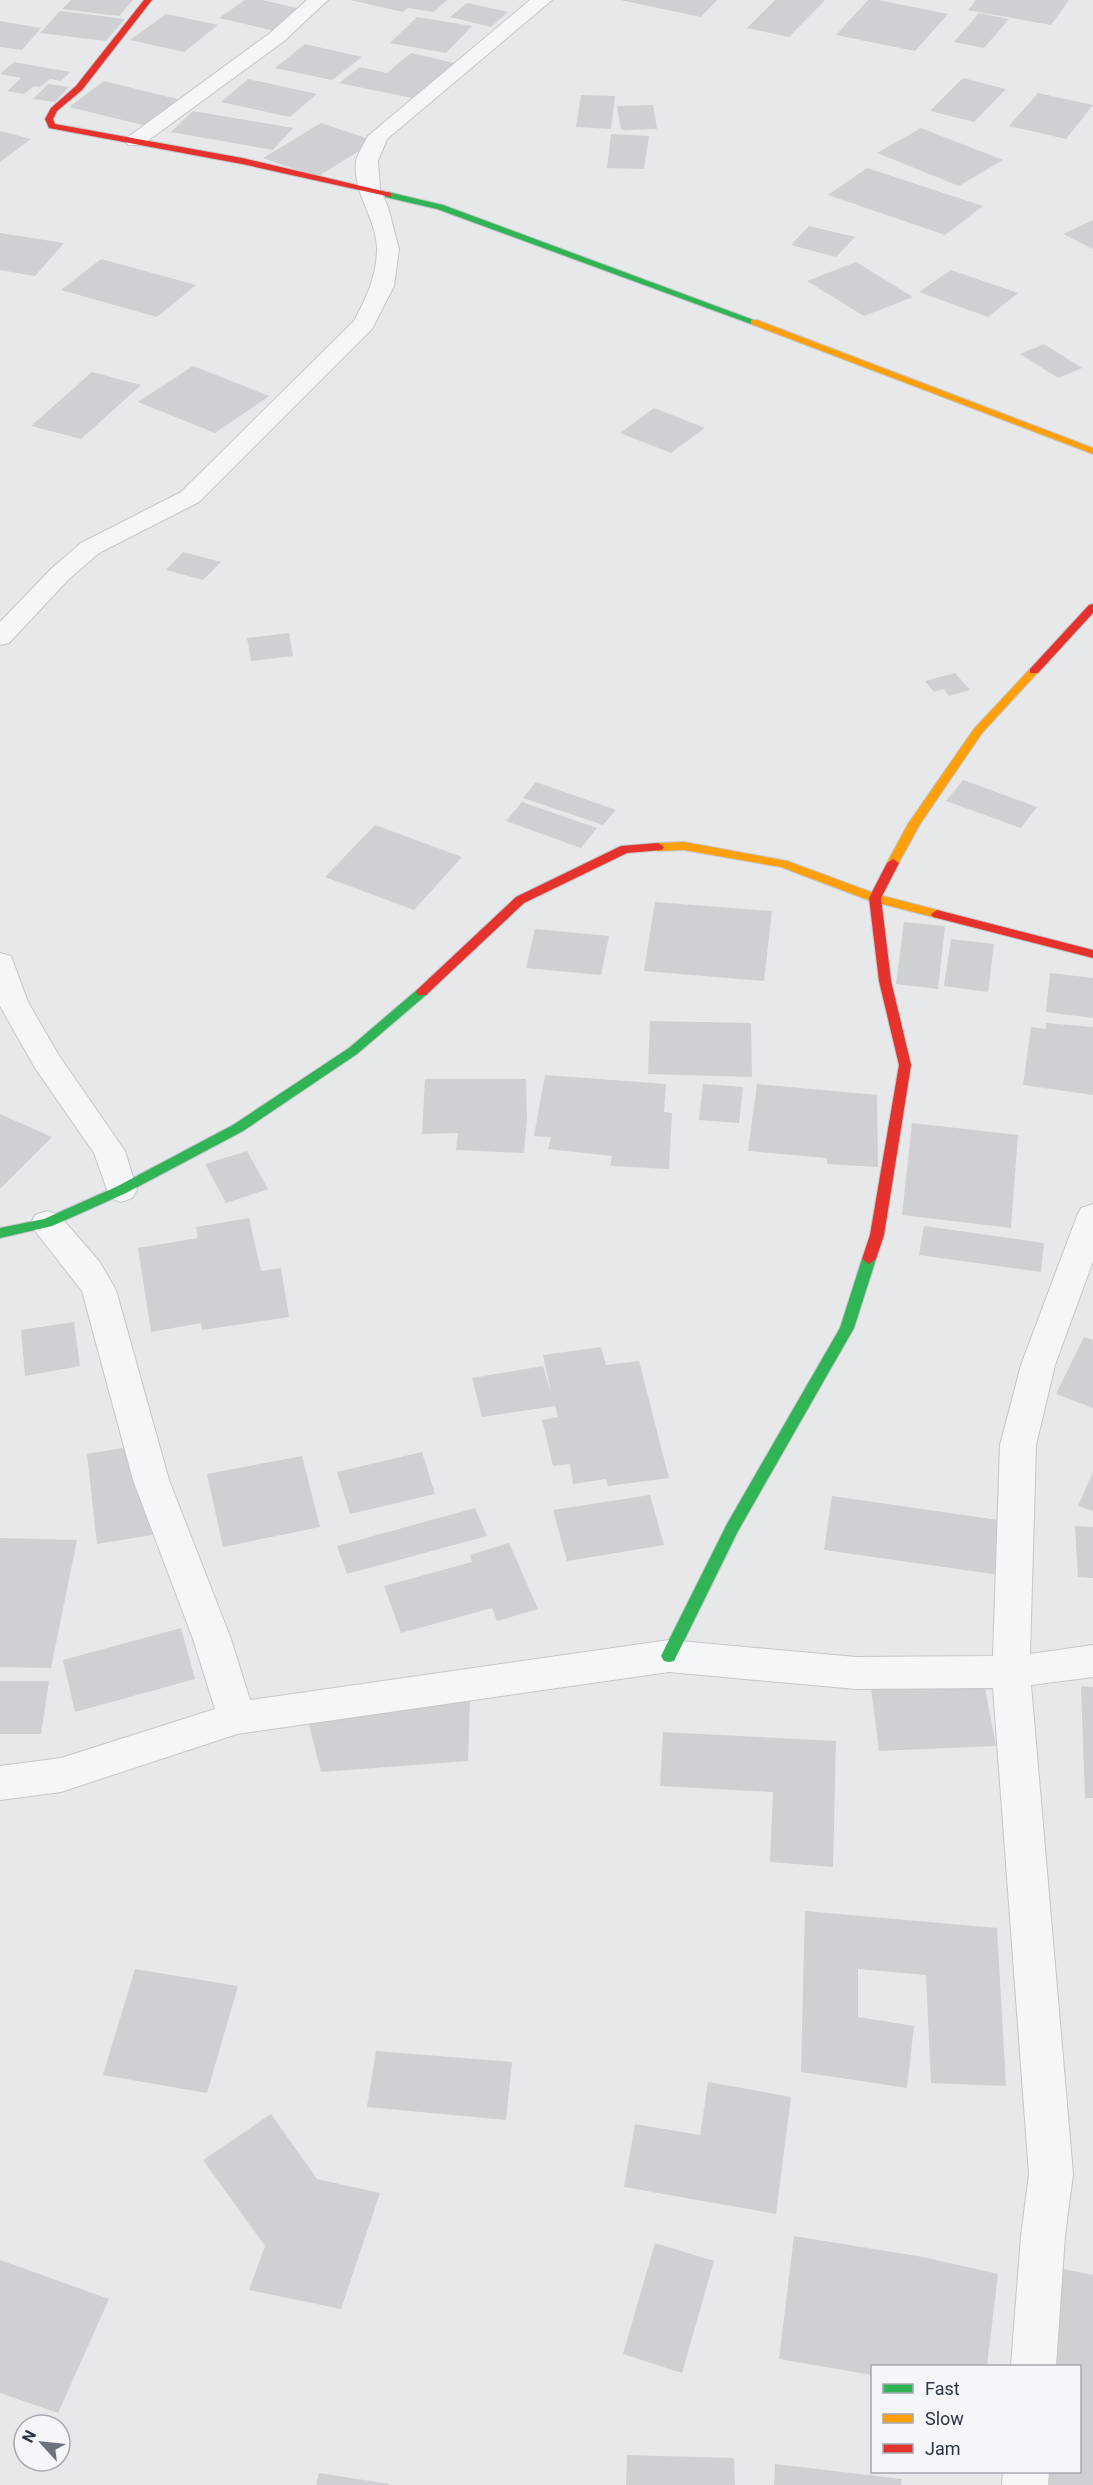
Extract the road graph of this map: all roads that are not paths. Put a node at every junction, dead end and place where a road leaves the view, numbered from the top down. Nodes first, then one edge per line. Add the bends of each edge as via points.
1 (148, 0) edge
2 (318, 0) edge
3 (542, 0) edge
4 (135, 141) junction
5 (369, 189) junction
6 (1093, 451) edge
7 (1093, 607) edge
8 (0, 637) edge
9 (875, 898) junction
10 (1093, 954) edge
11 (0, 963) edge
12 (121, 1190) junction
13 (1093, 1215) edge
14 (47, 1223) junction
15 (0, 1233) edge
16 (669, 1656) junction
17 (1093, 1661) edge
18 (1011, 1672) junction
19 (237, 1718) junction
20 (0, 1783) edge
21 (1034, 2365) edge

1 - 4 street via 79,88 49,119 52,126 63,130
2 - 4 street via 277,37
3 - 5 street via 382,130 367,161
4 - 5 street
5 - 6 street via 479,220
5 - 8 street via 388,249 383,286 364,324 190,497 90,548
7 - 9 street via 978,731 914,824
9 - 10 street
9 - 12 street via 783,864 684,846 625,849 520,900 353,1051 238,1128
9 - 16 street via 885,981 905,1065 877,1235 847,1328 732,1527
11 - 12 street via 13,1002 46,1060 109,1151
12 - 14 street
13 - 18 street via 1038,1365 1018,1445
14 - 15 street
14 - 19 street via 99,1290 151,1480 212,1639
16 - 18 street via 856,1673
16 - 19 street
17 - 18 street
18 - 21 street via 1051,2174
19 - 20 street via 61,1775

